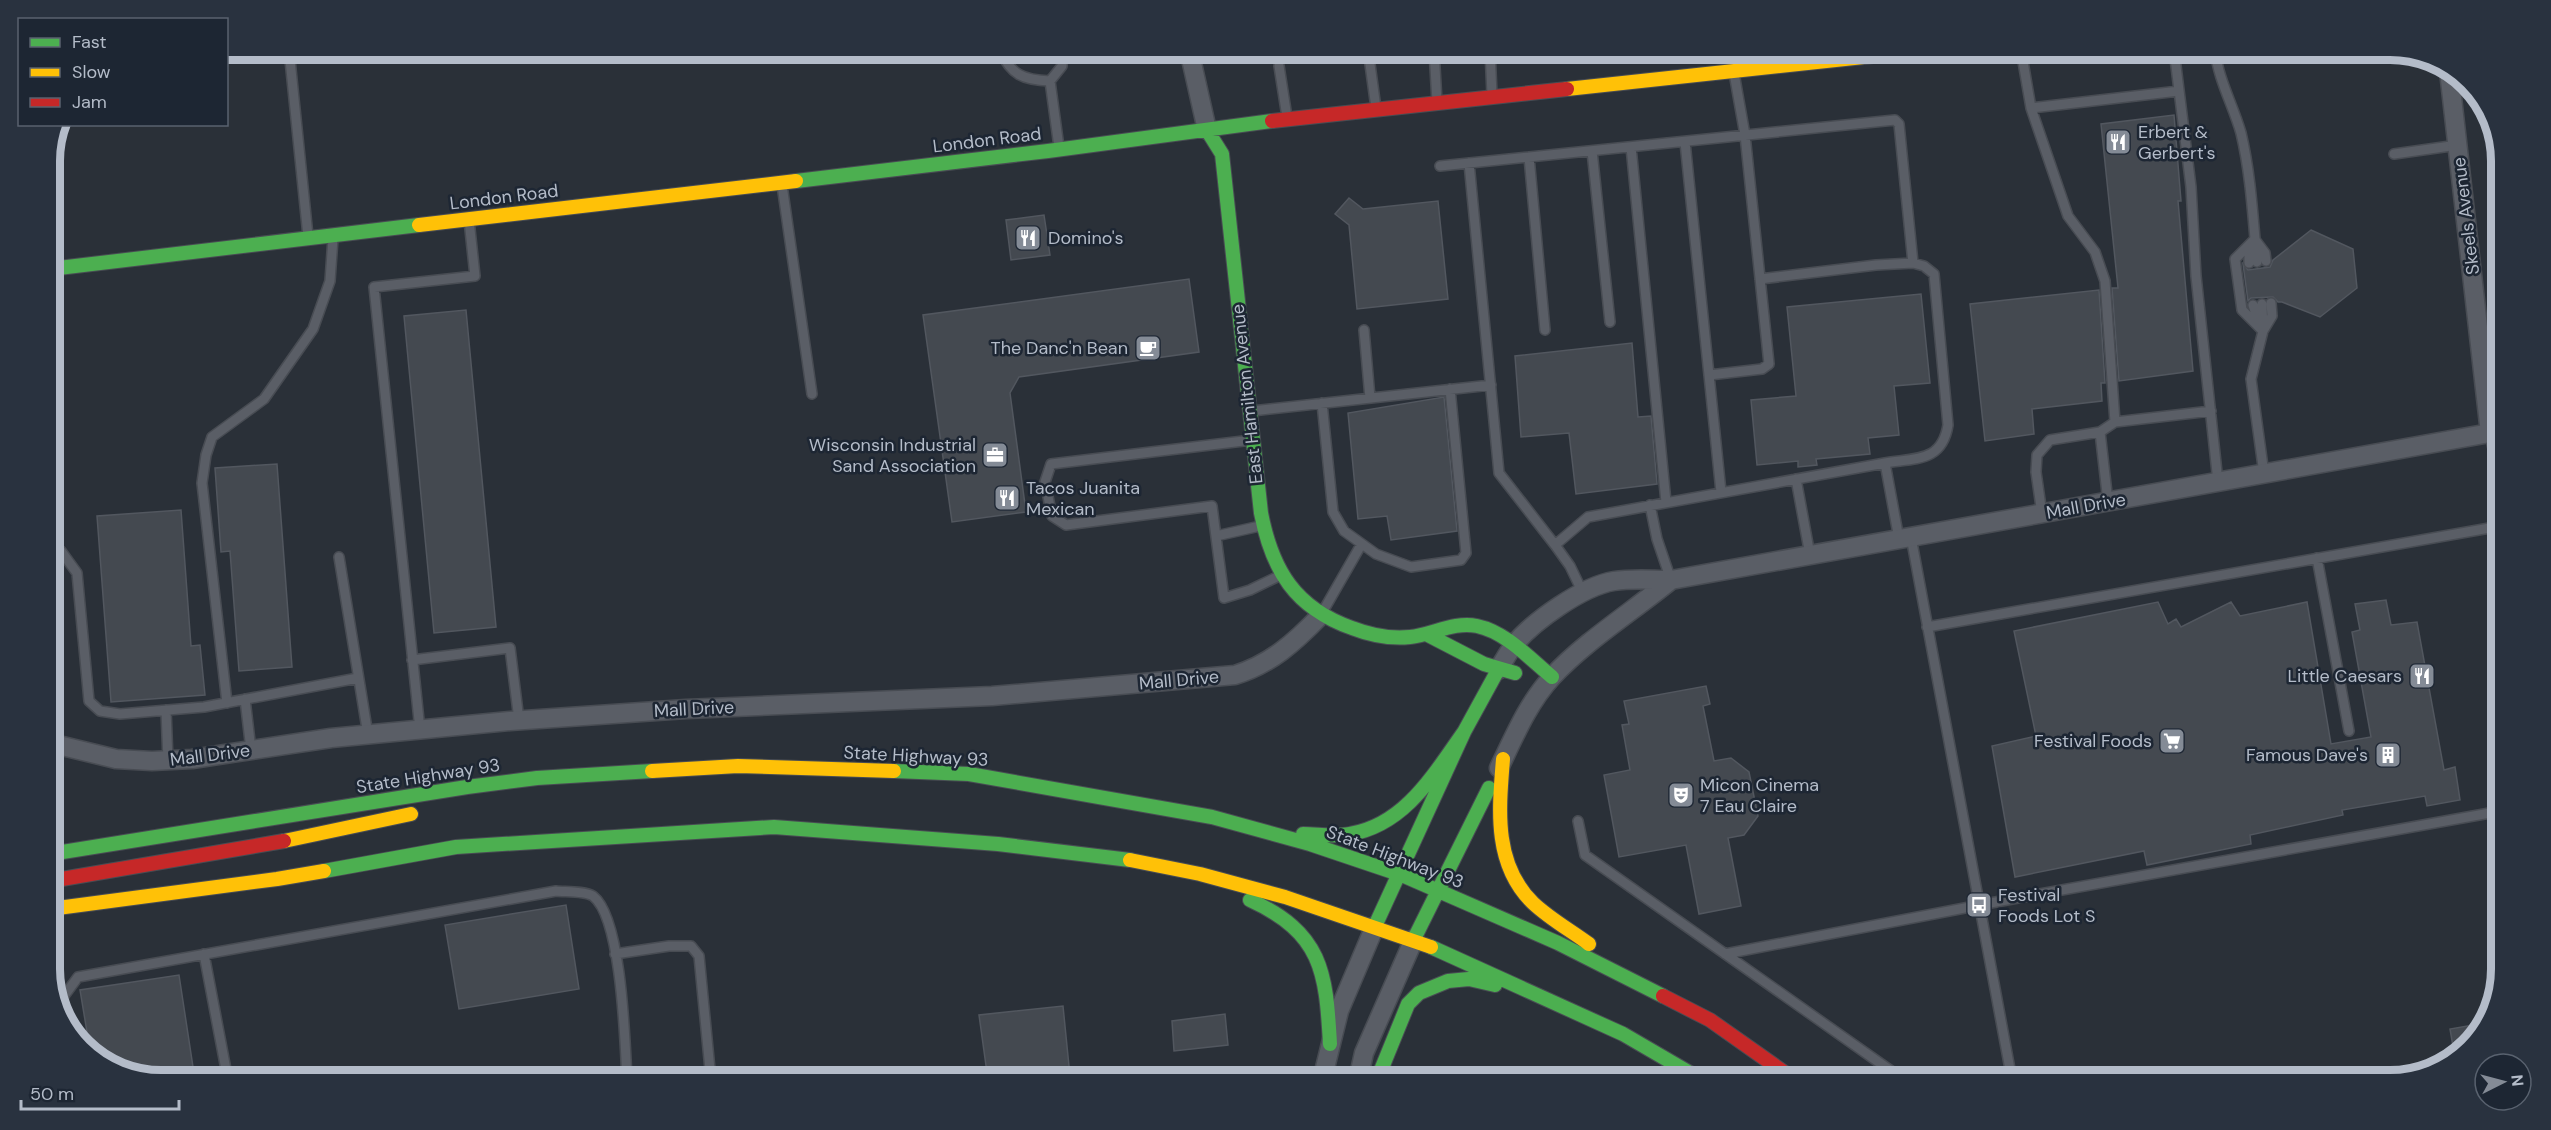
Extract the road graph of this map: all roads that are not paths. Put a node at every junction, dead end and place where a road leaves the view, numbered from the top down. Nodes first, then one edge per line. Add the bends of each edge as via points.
1 (290, 60) edge
2 (1005, 60) edge
3 (1063, 60) edge
4 (1191, 60) edge
5 (1369, 60) edge
6 (1435, 60) edge
7 (1490, 60) edge
8 (1824, 60) edge
9 (2023, 60) edge
10 (2175, 60) edge
11 (2217, 60) edge
12 (1279, 66) dead end
13 (1734, 70) junction
14 (2450, 80) edge
15 (1050, 81) junction
16 (2180, 91) junction
17 (1492, 97) junction
18 (1437, 102) junction
19 (2031, 108) junction
20 (1376, 109) junction
21 (1287, 119) junction
22 (1207, 130) junction
23 (1745, 135) junction
24 (1685, 142) junction
25 (2458, 145) junction
26 (1631, 147) junction
27 (1059, 150) junction
28 (1592, 151) junction
29 (2394, 154) dead end
30 (1529, 157) junction
31 (1469, 163) junction
32 (1440, 166) dead end
33 (782, 183) junction
34 (469, 219) junction
35 (333, 236) junction
36 (308, 238) junction
37 (2255, 239) junction
38 (2258, 262) dead end
39 (1913, 263) junction
40 (60, 268) edge
41 (1760, 279) junction
42 (1610, 322) dead end
43 (1364, 330) dead end
44 (1545, 330) dead end
45 (2263, 331) junction
46 (1709, 375) junction
47 (1491, 385) junction
48 (1450, 389) junction
49 (812, 394) dead end
50 (2491, 394) edge
51 (1370, 398) junction
52 (1322, 403) junction
53 (1249, 411) junction
54 (2211, 411) junction
55 (2115, 422) junction
56 (2100, 432) junction
57 (2491, 433) edge
58 (1252, 440) junction
59 (1885, 463) junction
60 (2264, 474) junction
61 (1796, 479) junction
62 (2218, 482) junction
63 (1721, 492) junction
64 (1666, 502) junction
65 (2108, 502) junction
66 (1650, 505) junction
67 (2042, 514) junction
68 (1262, 525) junction
69 (2491, 528) edge
70 (1216, 536) junction
71 (1905, 538) junction
72 (1360, 545) junction
73 (1555, 545) junction
74 (60, 551) edge
75 (1810, 555) junction
76 (339, 557) dead end
77 (2317, 558) junction
78 (1281, 574) junction
79 (1671, 580) junction
80 (1583, 593) junction
81 (1321, 615) junction
82 (1927, 627) junction
83 (1428, 635) junction
84 (1513, 647) junction
85 (412, 660) junction
86 (1498, 669) junction
87 (1551, 677) junction
88 (358, 678) junction
89 (246, 699) junction
90 (226, 703) junction
91 (166, 710) junction
92 (519, 720) junction
93 (420, 730) junction
94 (2349, 731) dead end
95 (1464, 732) junction
96 (368, 735) junction
97 (60, 745) edge
98 (251, 750) junction
99 (1503, 759) junction
100 (168, 761) junction
101 (537, 778) junction
102 (1489, 788) joint
103 (450, 803) dead end
104 (428, 810) dead end
105 (2491, 813) edge
106 (1578, 821) dead end
107 (1270, 833) junction
108 (60, 852) edge
109 (1200, 874) junction
110 (1402, 875) junction
111 (60, 879) edge
112 (1439, 891) junction
113 (1979, 905) junction
114 (60, 908) edge
115 (1375, 926) junction
116 (1414, 939) junction
117 (204, 954) junction
118 (615, 954) junction
119 (1725, 954) junction
120 (1644, 985) junction
121 (64, 996) edge
122 (1550, 999) junction
123 (1330, 1044) junction
124 (226, 1070) edge
125 (626, 1070) edge
126 (710, 1070) edge
127 (1324, 1070) edge
128 (1361, 1070) edge
129 (1381, 1070) edge
130 (1685, 1070) edge
131 (1781, 1070) edge
132 (1890, 1070) edge
133 (2010, 1070) edge

1 - 36 lane
2 - 15 lane via 1015,73 1031,80
3 - 15 lane
4 - 22 street, East Hamilton Avenue
5 - 20 lane
6 - 18 lane
7 - 17 lane
8 - 13 main road, London Road
9 - 19 lane
10 - 16 lane
11 - 37 lane via 2241,133
12 - 21 lane
13 - 17 main road, London Road
13 - 23 lane
14 - 25 street, Skeels Avenue
15 - 27 lane
16 - 19 lane
16 - 54 lane
17 - 18 main road, London Road
18 - 20 main road, London Road
19 - 55 lane via 2068,216 2095,252 2105,281
20 - 21 main road, London Road
21 - 22 main road, London Road
22 - 27 main road, London Road
22 - 53 main road, East Hamilton Avenue via 1222,154
23 - 24 lane
23 - 39 lane via 1895,120 1899,124
23 - 41 lane
24 - 26 lane
24 - 46 lane
25 - 29 lane
25 - 50 street, Skeels Avenue
26 - 28 lane
26 - 64 lane
27 - 33 main road, London Road
28 - 30 lane
28 - 42 lane
30 - 31 lane
30 - 44 lane
31 - 32 lane
31 - 47 lane
33 - 34 main road, London Road
33 - 49 lane
34 - 35 main road, London Road
34 - 85 lane via 475,276 374,287
35 - 36 main road, London Road
35 - 90 lane via 330,281 313,329 264,399 212,437 206,455 202,483
36 - 40 main road, London Road
37 - 38 lane
37 - 45 lane via 2235,260 2242,310
39 - 41 lane
39 - 59 lane via 1934,274 1948,425 1945,441 1930,455
41 - 46 lane via 1768,364 1762,369
43 - 51 lane
45 - 45 lane via 2262,304 2272,316
45 - 60 lane via 2251,379
46 - 63 lane
47 - 48 lane
47 - 73 lane via 1499,473
48 - 51 lane
48 - 72 lane via 1466,553 1461,560 1411,567
51 - 52 lane
52 - 53 lane
52 - 72 lane via 1333,512 1344,531
53 - 58 main road, East Hamilton Avenue
54 - 55 lane
54 - 62 lane
55 - 56 lane
56 - 65 lane
56 - 67 lane via 2050,440 2037,455
57 - 60 street, Mall Drive
58 - 68 main road, East Hamilton Avenue
58 - 70 lane via 1051,464 1046,482 1052,516 1066,525 1212,506
59 - 61 lane
59 - 71 lane
60 - 62 street, Mall Drive
61 - 63 lane
61 - 75 lane
62 - 65 street, Mall Drive
63 - 64 lane
64 - 66 lane
65 - 67 street, Mall Drive
66 - 73 lane via 1588,517
66 - 79 lane
67 - 71 street, Mall Drive
68 - 70 lane
68 - 78 main road, East Hamilton Avenue
69 - 77 lane
70 - 78 lane via 1224,598
71 - 75 street, Mall Drive
71 - 82 lane
72 - 81 lane
73 - 80 lane
74 - 91 lane via 77,573 89,701 100,711 120,714
75 - 79 street, Mall Drive
76 - 88 lane
77 - 82 lane
77 - 94 lane
78 - 81 main road, East Hamilton Avenue via 1299,598
79 - 80 street, Mall Drive via 1613,581
79 - 87 street, Mall Drive
80 - 84 street, Mall Drive via 1540,622
81 - 83 main road, East Hamilton Avenue via 1382,636
81 - 92 street, Mall Drive via 1276,656 1256,669 1235,675 992,696
82 - 113 lane
83 - 84 main road, East Hamilton Avenue via 1473,625 1488,629
83 - 86 main road
84 - 86 street, Mall Drive
84 - 87 main road, East Hamilton Avenue
85 - 92 lane via 510,648
85 - 93 lane
86 - 87 main road
86 - 95 main road
87 - 99 street via 1525,715
88 - 89 lane
88 - 96 lane
89 - 90 lane
89 - 98 lane
90 - 91 lane
91 - 100 lane
92 - 93 street, Mall Drive
93 - 96 street, Mall Drive
95 - 107 main road via 1417,798 1394,818 1348,834
95 - 110 main road
96 - 98 street, Mall Drive
97 - 100 street, Mall Drive via 116,759
98 - 100 street, Mall Drive
99 - 102 street
99 - 120 main road via 1500,833 1505,864 1514,880 1528,898
101 - 103 main road
101 - 107 main road, State Highway 93 via 738,766 969,774 1212,817
101 - 108 main road, State Highway 93
102 - 112 main road
104 - 111 main road via 267,845
105 - 113 lane
106 - 119 lane via 1585,855
107 - 110 main road, State Highway 93
109 - 114 main road via 1100,855 774,827 456,847 277,879
109 - 115 main road
109 - 123 main road via 1282,917 1305,938 1321,966
110 - 112 main road, State Highway 93
110 - 115 main road
112 - 116 main road
112 - 120 main road, State Highway 93
113 - 119 lane
113 - 133 lane
115 - 116 main road
115 - 123 street
116 - 122 main road
116 - 128 street
117 - 118 lane via 556,891 591,895 604,908
117 - 121 lane via 78,977
117 - 124 lane
118 - 125 lane via 622,982
118 - 126 lane via 691,946 699,956
119 - 132 lane
120 - 131 main road, State Highway 93 via 1710,1020
122 - 129 main road via 1468,979 1433,986 1408,1004
122 - 130 main road via 1623,1034
123 - 127 street

